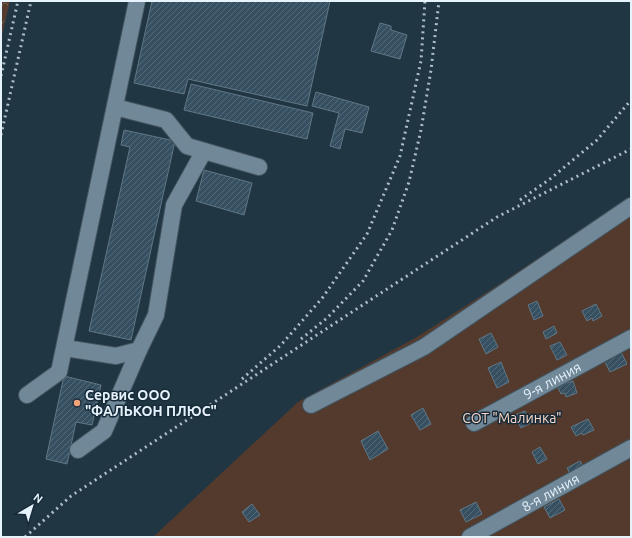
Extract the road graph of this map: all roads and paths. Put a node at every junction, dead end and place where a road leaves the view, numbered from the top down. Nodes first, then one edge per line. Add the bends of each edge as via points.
1 (138, 1) edge
2 (116, 107) junction
3 (204, 151) junction
4 (259, 167) dead end
5 (631, 206) edge
6 (631, 338) edge
7 (64, 348) junction
8 (139, 350) junction
9 (27, 395) dead end
10 (311, 405) dead end
11 (474, 423) dead end
12 (631, 448) edge
13 (78, 450) dead end
14 (470, 537) edge

1 - 2 lane
2 - 3 lane via 166,120 187,146
2 - 7 lane
3 - 4 lane
3 - 8 lane via 174,206 156,315
5 - 10 lane via 424,347
6 - 11 lane, 9-я линия
7 - 8 lane via 116,356
7 - 9 lane via 59,372
8 - 13 lane via 104,431
12 - 14 lane, 8-я линия

